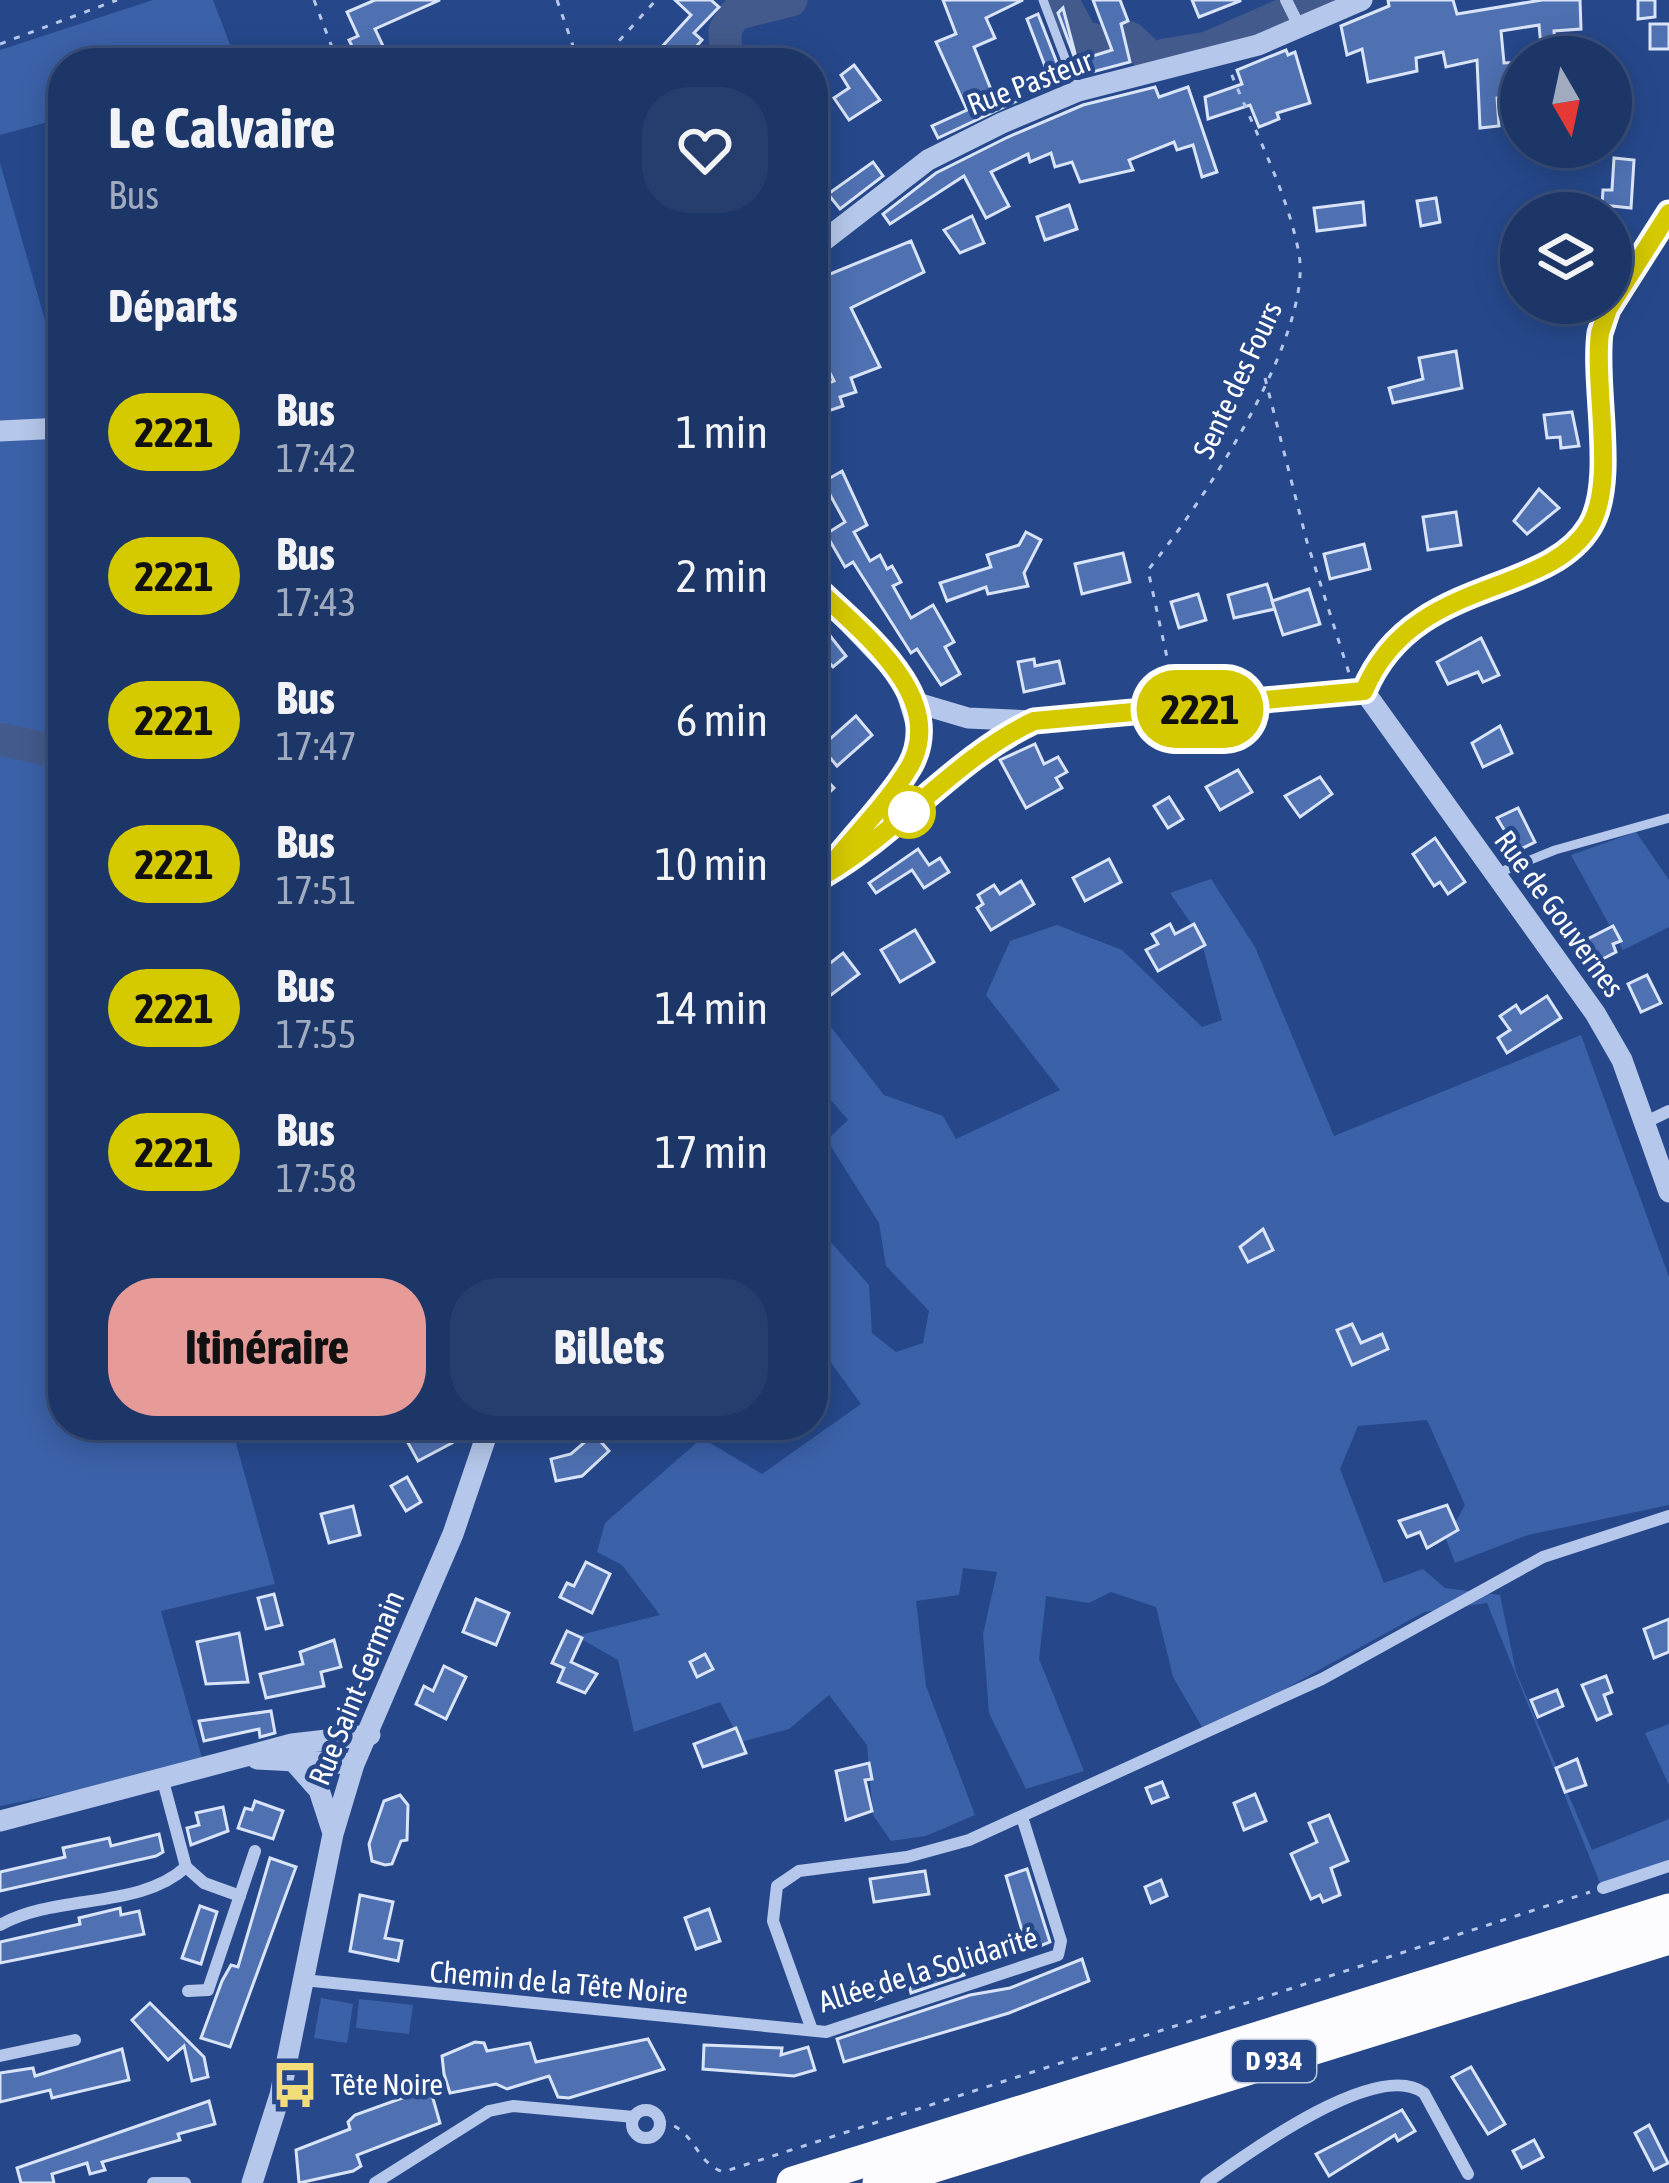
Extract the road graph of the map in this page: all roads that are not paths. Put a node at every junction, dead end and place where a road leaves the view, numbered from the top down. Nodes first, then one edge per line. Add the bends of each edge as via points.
1 (1043, 0) edge
2 (1362, 0) edge
3 (1293, 13) edge
4 (1078, 91) junction
5 (1669, 212) edge
6 (828, 238) edge
7 (48, 429) edge
8 (0, 431) edge
9 (828, 600) edge
10 (1359, 692) junction
11 (914, 702) junction
12 (1034, 721) junction
13 (1669, 818) edge
14 (828, 870) edge
15 (1493, 874) junction
16 (828, 875) edge
17 (1669, 1111) edge
18 (1644, 1123) junction
19 (1669, 1192) edge
20 (485, 1440) edge
21 (1669, 1516) edge
22 (370, 1735) junction
23 (250, 1758) junction
24 (296, 1764) junction
25 (354, 1764) junction
26 (163, 1780) junction
27 (1022, 1817) junction
28 (0, 1821) edge
29 (333, 1834) junction
30 (255, 1851) dead end
31 (1669, 1866) edge
32 (186, 1867) junction
33 (1603, 1888) road end
34 (239, 1896) junction
35 (1669, 1910) edge
36 (0, 1925) edge
37 (1669, 1938) edge
38 (302, 1980) junction
39 (188, 1991) dead end
40 (812, 2030) junction
41 (75, 2040) dead end
42 (0, 2056) edge
43 (634, 2117) junction
44 (1468, 2174) dead end
45 (153, 2183) edge
46 (185, 2183) edge
47 (252, 2183) edge
48 (375, 2183) edge
49 (793, 2183) edge
50 (879, 2183) edge
51 (1206, 2183) edge

1 - 4 lane
2 - 3 street, Rue Pasteur
3 - 4 street, Rue Pasteur via 1225,56
4 - 6 street, Rue Pasteur via 944,151
5 - 10 street via 1600,333 1602,490 1590,527 1530,571 1423,618
7 - 8 street
9 - 11 street via 884,656
10 - 12 street
10 - 15 street, Rue de Gouvernes
11 - 12 street via 968,718
11 - 14 street via 919,733 911,764
12 - 16 street via 987,746
13 - 15 lane
15 - 18 street, Rue de Gouvernes via 1595,1013
17 - 18 street
18 - 19 street, Rue de Gouvernes
20 - 22 street, Rue Saint-Germain
21 - 27 street via 1543,1557 1322,1679
22 - 23 street
22 - 25 street, Rue Saint-Germain
23 - 24 street
23 - 26 street
24 - 25 street
24 - 29 street via 319,1790
25 - 29 street, Rue Saint-Germain
26 - 28 street
26 - 32 street
27 - 40 street, Allée de la Solidarité via 1061,1941 1058,1954
27 - 40 street via 908,1857 799,1871 778,1886 773,1921
29 - 38 street, Rue Saint-Germain
30 - 34 street
31 - 33 street
32 - 34 street
32 - 36 street via 166,1886 38,1907
34 - 39 street via 208,1990
35 - 49 highway, D 934
37 - 50 highway, D 934
38 - 40 street, Chemin de la Tête Noire
38 - 47 street, Rue Saint-Germain via 280,2095
41 - 42 street
43 - 43 street via 646,2110 660,2121 657,2134 644,2138
43 - 48 street via 489,2111
44 - 51 street via 1424,2093 1396,2086 1306,2114
45 - 46 street

